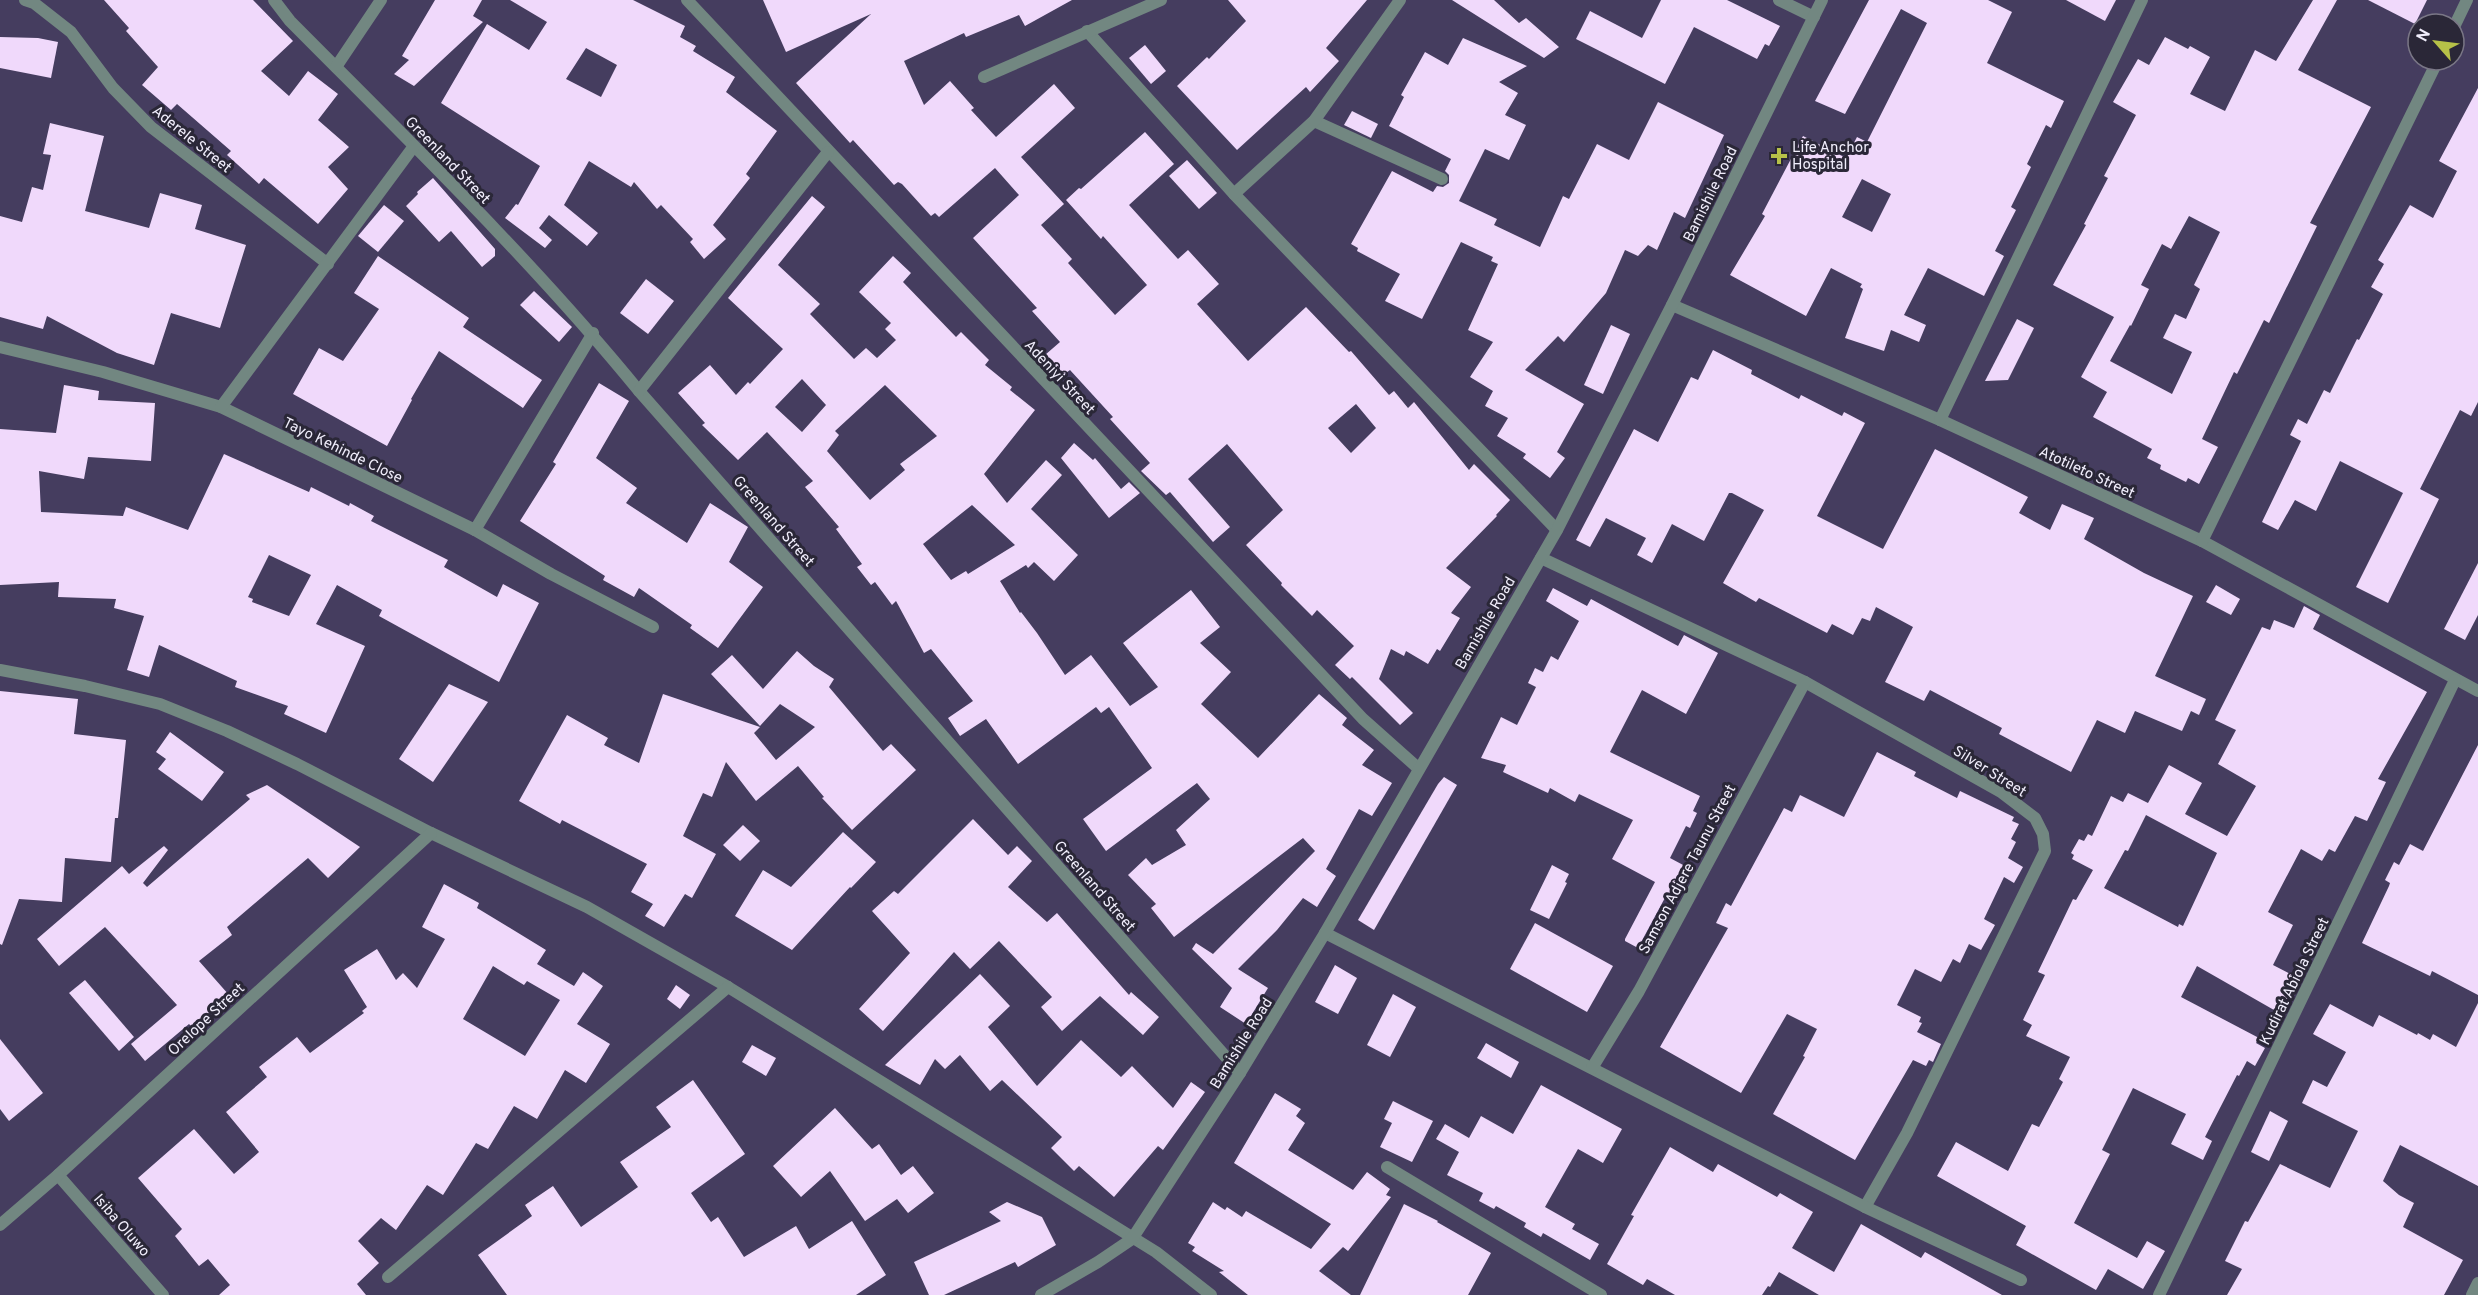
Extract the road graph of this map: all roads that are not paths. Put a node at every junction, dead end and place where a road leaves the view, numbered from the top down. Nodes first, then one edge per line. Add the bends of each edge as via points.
1 (25, 0) edge
2 (274, 0) edge
3 (381, 0) edge
4 (687, 0) edge
5 (1161, 0) edge
6 (1400, 0) edge
7 (1779, 0) edge
8 (1822, 0) edge
9 (2142, 0) edge
10 (1814, 17) junction
11 (1087, 31) junction
12 (336, 67) junction
13 (2432, 72) edge
14 (984, 77) dead end
15 (1314, 121) junction
16 (414, 146) junction
17 (828, 152) junction
18 (1442, 179) dead end
19 (1234, 194) junction
20 (327, 264) junction
21 (1672, 305) junction
22 (593, 333) junction
23 (0, 347) edge
24 (639, 390) junction
25 (221, 407) junction
26 (1940, 420) junction
27 (475, 530) junction
28 (1557, 530) junction
29 (2202, 541) junction
30 (1541, 558) junction
31 (653, 627) dead end
32 (0, 670) edge
33 (2455, 680) junction
34 (1805, 682) junction
35 (2478, 691) edge
36 (1418, 768) junction
37 (431, 833) junction
38 (1325, 933) junction
39 (728, 987) junction
40 (1592, 1068) junction
41 (1240, 1073) junction
42 (1387, 1167) dead end
43 (58, 1175) junction
44 (1865, 1207) junction
45 (0, 1225) edge
46 (1132, 1239) junction
47 (388, 1277) dead end
48 (2021, 1280) dead end
49 (2478, 1283) edge
50 (163, 1295) edge
51 (1041, 1295) edge
52 (1211, 1295) edge
53 (1601, 1295) edge
54 (2159, 1295) edge
55 (2472, 1295) edge

1 - 20 street, Aderele Street via 71,32 113,88 151,127
2 - 12 street, Greenland Street
3 - 12 street
4 - 17 street, Adeniyi Street
5 - 11 street
6 - 15 street
7 - 10 street
8 - 10 street, Bamishile Road
9 - 26 street
10 - 21 street, Bamishile Road
11 - 14 street
11 - 19 street
12 - 16 street, Greenland Street
13 - 29 street
15 - 18 street
15 - 19 street
16 - 20 street
16 - 22 street, Greenland Street
17 - 24 street
17 - 36 street, Adeniyi Street via 1355,711
19 - 28 street
20 - 25 street
21 - 26 street, Atotileto Street
21 - 28 street, Bamishile Road
22 - 24 street, Greenland Street
22 - 27 street
23 - 25 street, Tayo Kehinde Close
24 - 41 street, Greenland Street
25 - 27 street, Tayo Kehinde Close
26 - 29 street, Atotileto Street
27 - 31 street, Tayo Kehinde Close
28 - 30 street, Bamishile Road
29 - 33 street, Atotileto Street
30 - 34 street, Silver Street
30 - 36 street, Bamishile Road
32 - 37 street via 160,705 297,764
33 - 35 street, Atotileto Street
33 - 54 street, Kudirat Abiola Street
34 - 40 street, Samson Adjere Taunu Street via 1639,991
34 - 44 street, Silver Street via 2001,792 2034,818 2043,834 2045,851 1907,1133
36 - 38 street, Bamishile Road
37 - 39 street via 587,907
37 - 43 street, Orelope Street
38 - 40 street
38 - 41 street, Bamishile Road
39 - 46 street
39 - 47 street
40 - 44 street
41 - 46 street, Bamishile Road
42 - 53 street
43 - 45 street, Orelope Street
43 - 50 street, Isiba Oluwo
44 - 48 street
46 - 51 street
46 - 52 street via 1156,1252
49 - 55 street

